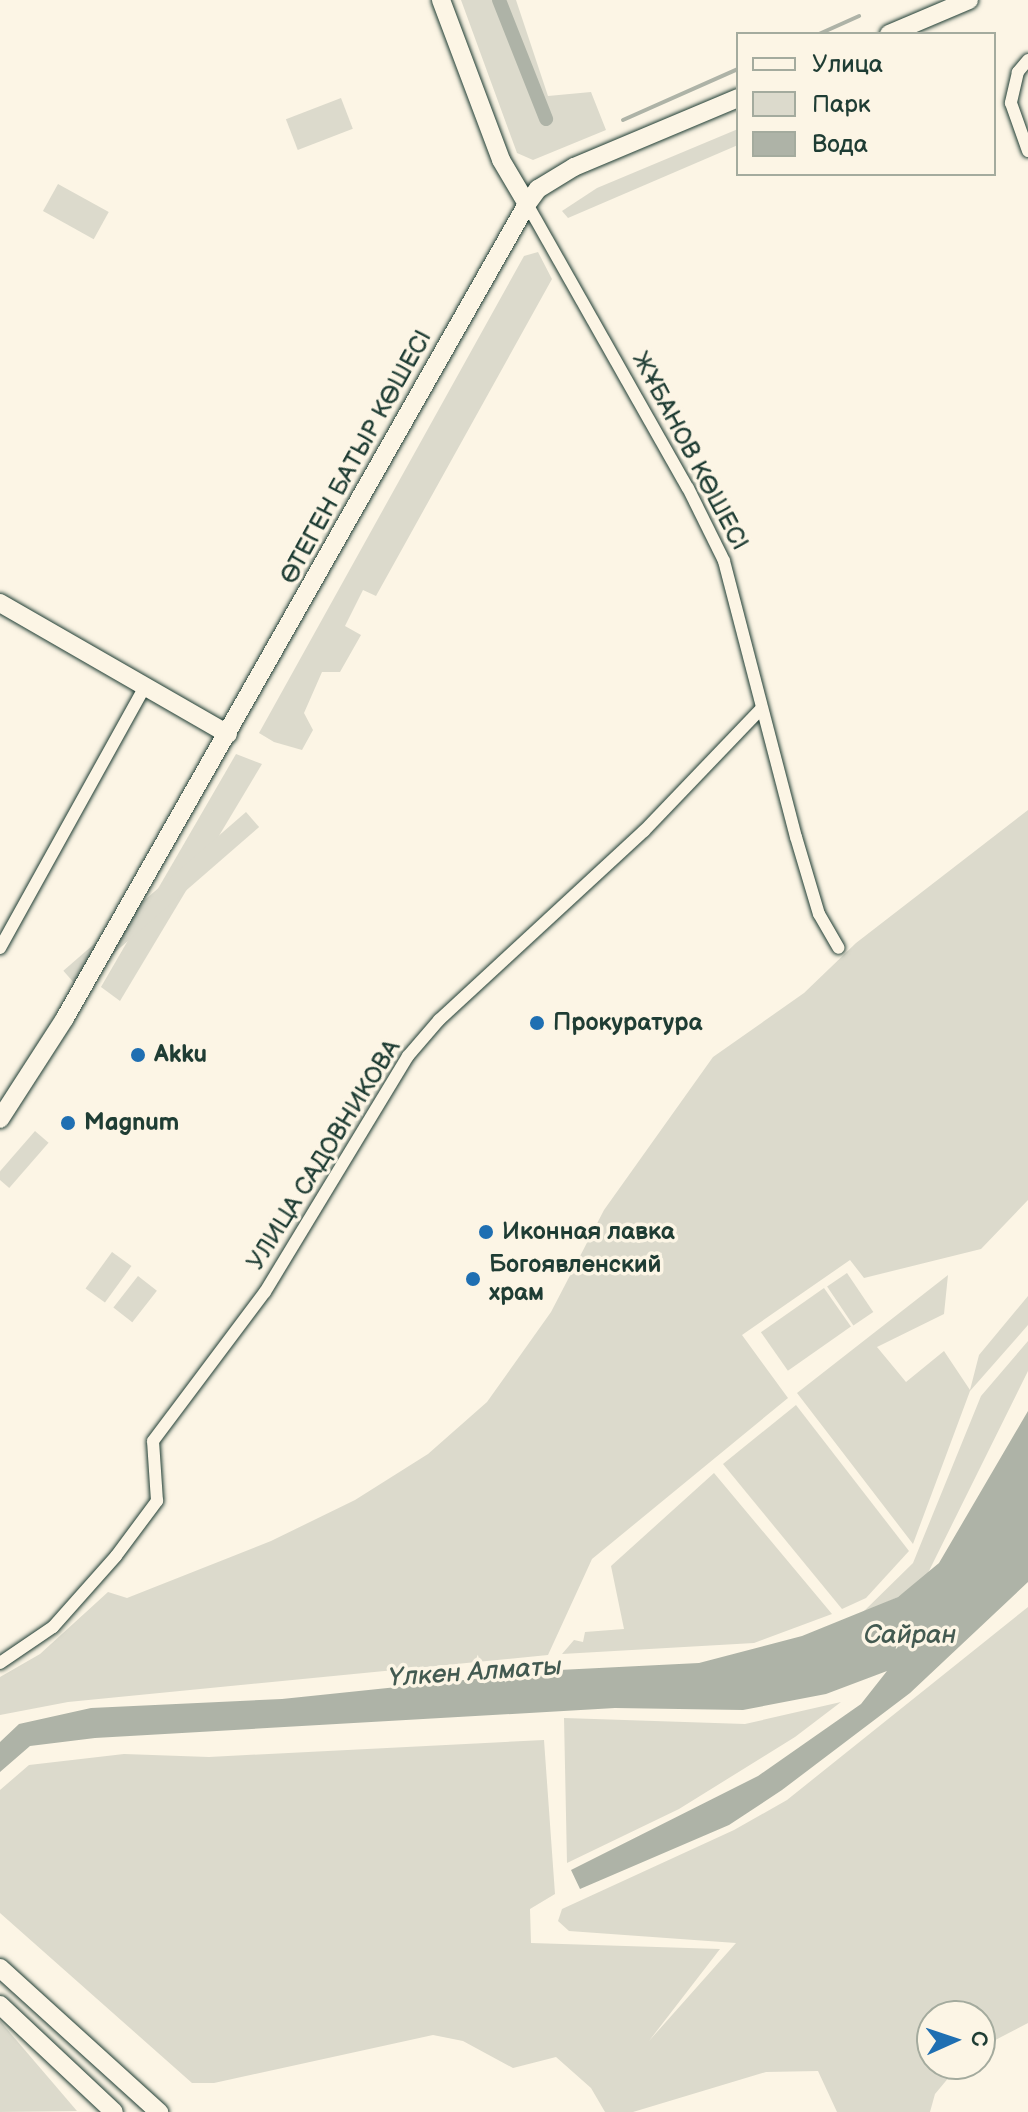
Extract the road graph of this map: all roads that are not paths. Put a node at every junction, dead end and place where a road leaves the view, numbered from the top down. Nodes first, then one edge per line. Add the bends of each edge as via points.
1 (441, 0) edge
2 (965, 1) edge
3 (898, 30) edge
4 (1028, 60) edge
5 (736, 99) edge
6 (1028, 151) edge
7 (527, 204) junction
8 (0, 603) edge
9 (145, 686) junction
10 (761, 709) junction
11 (228, 734) junction
12 (0, 948) edge
13 (839, 948) dead end
14 (0, 1119) edge
15 (0, 1663) edge
16 (0, 1968) edge
17 (0, 2005) edge
18 (114, 2112) edge
19 (159, 2112) edge

1 - 7 main road, ЖҰБАНОВ КӨШЕСІ via 501,160
2 - 3 main road
4 - 6 street via 1018,72 1011,103
5 - 7 main road, ӨТЕГЕН БАТЫР КӨШЕСІ via 574,167 538,189
7 - 10 street, ЖҰБАНОВ КӨШЕСІ via 714,537
7 - 11 main road, ӨТЕГЕН БАТЫР КӨШЕСІ
8 - 9 main road
9 - 11 main road
9 - 12 street
10 - 13 street, ЖҰБАНОВ КӨШЕСІ via 815,902
10 - 15 street, УЛИЦА САДОВНИКОВА via 644,831 439,1020 408,1056 265,1292 153,1441 157,1501 53,1627
11 - 14 main road, ӨТЕГЕН БАТЫР КӨШЕСІ via 35,1068
16 - 19 main road
17 - 18 main road

